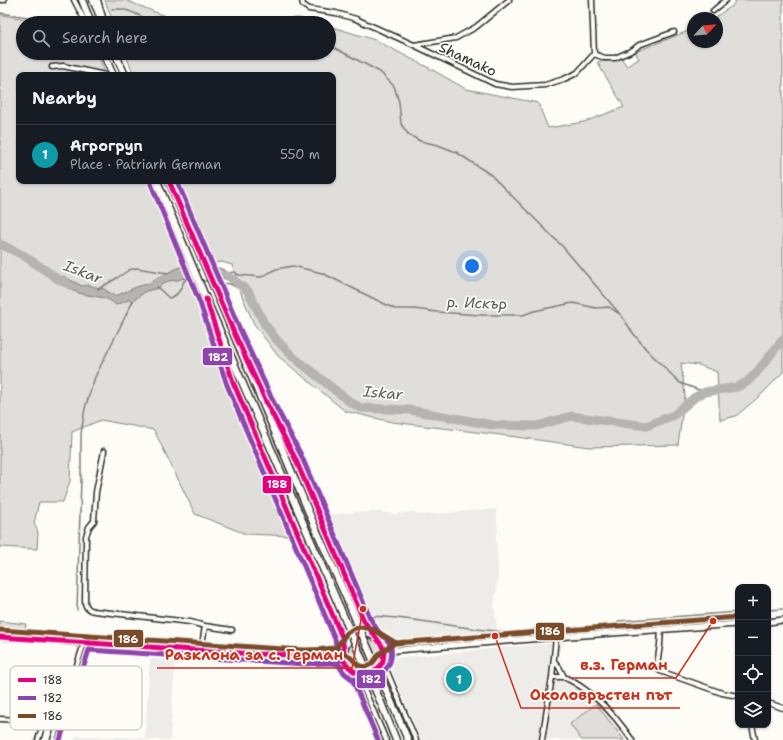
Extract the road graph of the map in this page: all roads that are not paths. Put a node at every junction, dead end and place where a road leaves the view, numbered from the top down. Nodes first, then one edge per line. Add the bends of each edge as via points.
1 (74, 0) edge
2 (82, 0) edge
3 (93, 0) edge
4 (98, 0) edge
5 (509, 0) edge
6 (592, 0) edge
7 (726, 0) edge
8 (302, 2) edge
9 (713, 11) dead end
10 (82, 16) edge
11 (88, 16) edge
12 (101, 16) edge
13 (102, 16) edge
14 (674, 32) dead end
15 (414, 45) junction
16 (594, 54) junction
17 (105, 60) edge
18 (118, 60) edge
19 (52, 67) dead end
20 (91, 72) edge
21 (111, 72) edge
22 (124, 72) edge
23 (158, 184) edge
24 (171, 184) edge
25 (206, 301) junction
26 (232, 328) junction
27 (104, 451) dead end
28 (783, 620) edge
29 (771, 622) edge
30 (735, 624) edge
31 (205, 626) junction
32 (661, 629) junction
33 (232, 630) dead end
34 (0, 637) edge
35 (374, 637) junction
36 (556, 637) junction
37 (84, 643) junction
38 (381, 643) junction
39 (345, 650) junction
40 (396, 650) junction
41 (201, 651) junction
42 (336, 656) junction
43 (383, 660) junction
44 (345, 661) junction
45 (554, 661) junction
46 (77, 666) edge
47 (355, 672) junction
48 (564, 676) junction
49 (552, 677) junction
50 (735, 695) edge
51 (771, 704) edge
52 (783, 708) edge
53 (0, 719) edge
54 (10, 719) edge
55 (753, 728) edge
56 (41, 730) edge
57 (56, 730) edge
58 (38, 740) edge
59 (53, 740) edge
60 (386, 740) edge
61 (396, 740) edge
62 (408, 740) edge
63 (416, 740) edge
64 (542, 740) edge
65 (632, 740) edge
66 (755, 740) edge

1 - 10 street
2 - 11 highway
3 - 12 highway
4 - 13 street
5 - 15 street via 476,27 456,38
6 - 16 street
7 - 9 street
8 - 15 street via 309,9 356,19
14 - 16 street via 639,45 615,58
15 - 16 street, Shamako via 495,84 512,87 545,85 564,79 577,73
17 - 21 highway
18 - 22 highway
19 - 20 street via 63,66
23 - 25 highway
24 - 26 highway
25 - 39 street via 233,382 341,635
25 - 61 highway, bridge
26 - 35 street via 295,458 364,621
26 - 62 highway, bridge
27 - 31 street via 96,492 94,521 86,536 86,606 91,610
28 - 29 street
30 - 32 street
31 - 33 street
31 - 41 street
32 - 36 street
32 - 50 street via 657,665 660,671
34 - 37 street
35 - 38 street
35 - 39 street via 366,634 357,635 350,639
36 - 40 street
36 - 45 street
37 - 41 street
37 - 46 street
38 - 40 street
38 - 43 street via 384,649
39 - 42 street
39 - 44 street
40 - 43 street
41 - 42 street via 304,657
42 - 44 street
43 - 47 street via 372,672
43 - 63 street
44 - 47 street
45 - 48 street
45 - 49 street
47 - 60 street
48 - 49 street
48 - 65 street via 603,705
49 - 64 street
51 - 52 street
53 - 54 street
55 - 66 street
56 - 58 street
57 - 59 street

